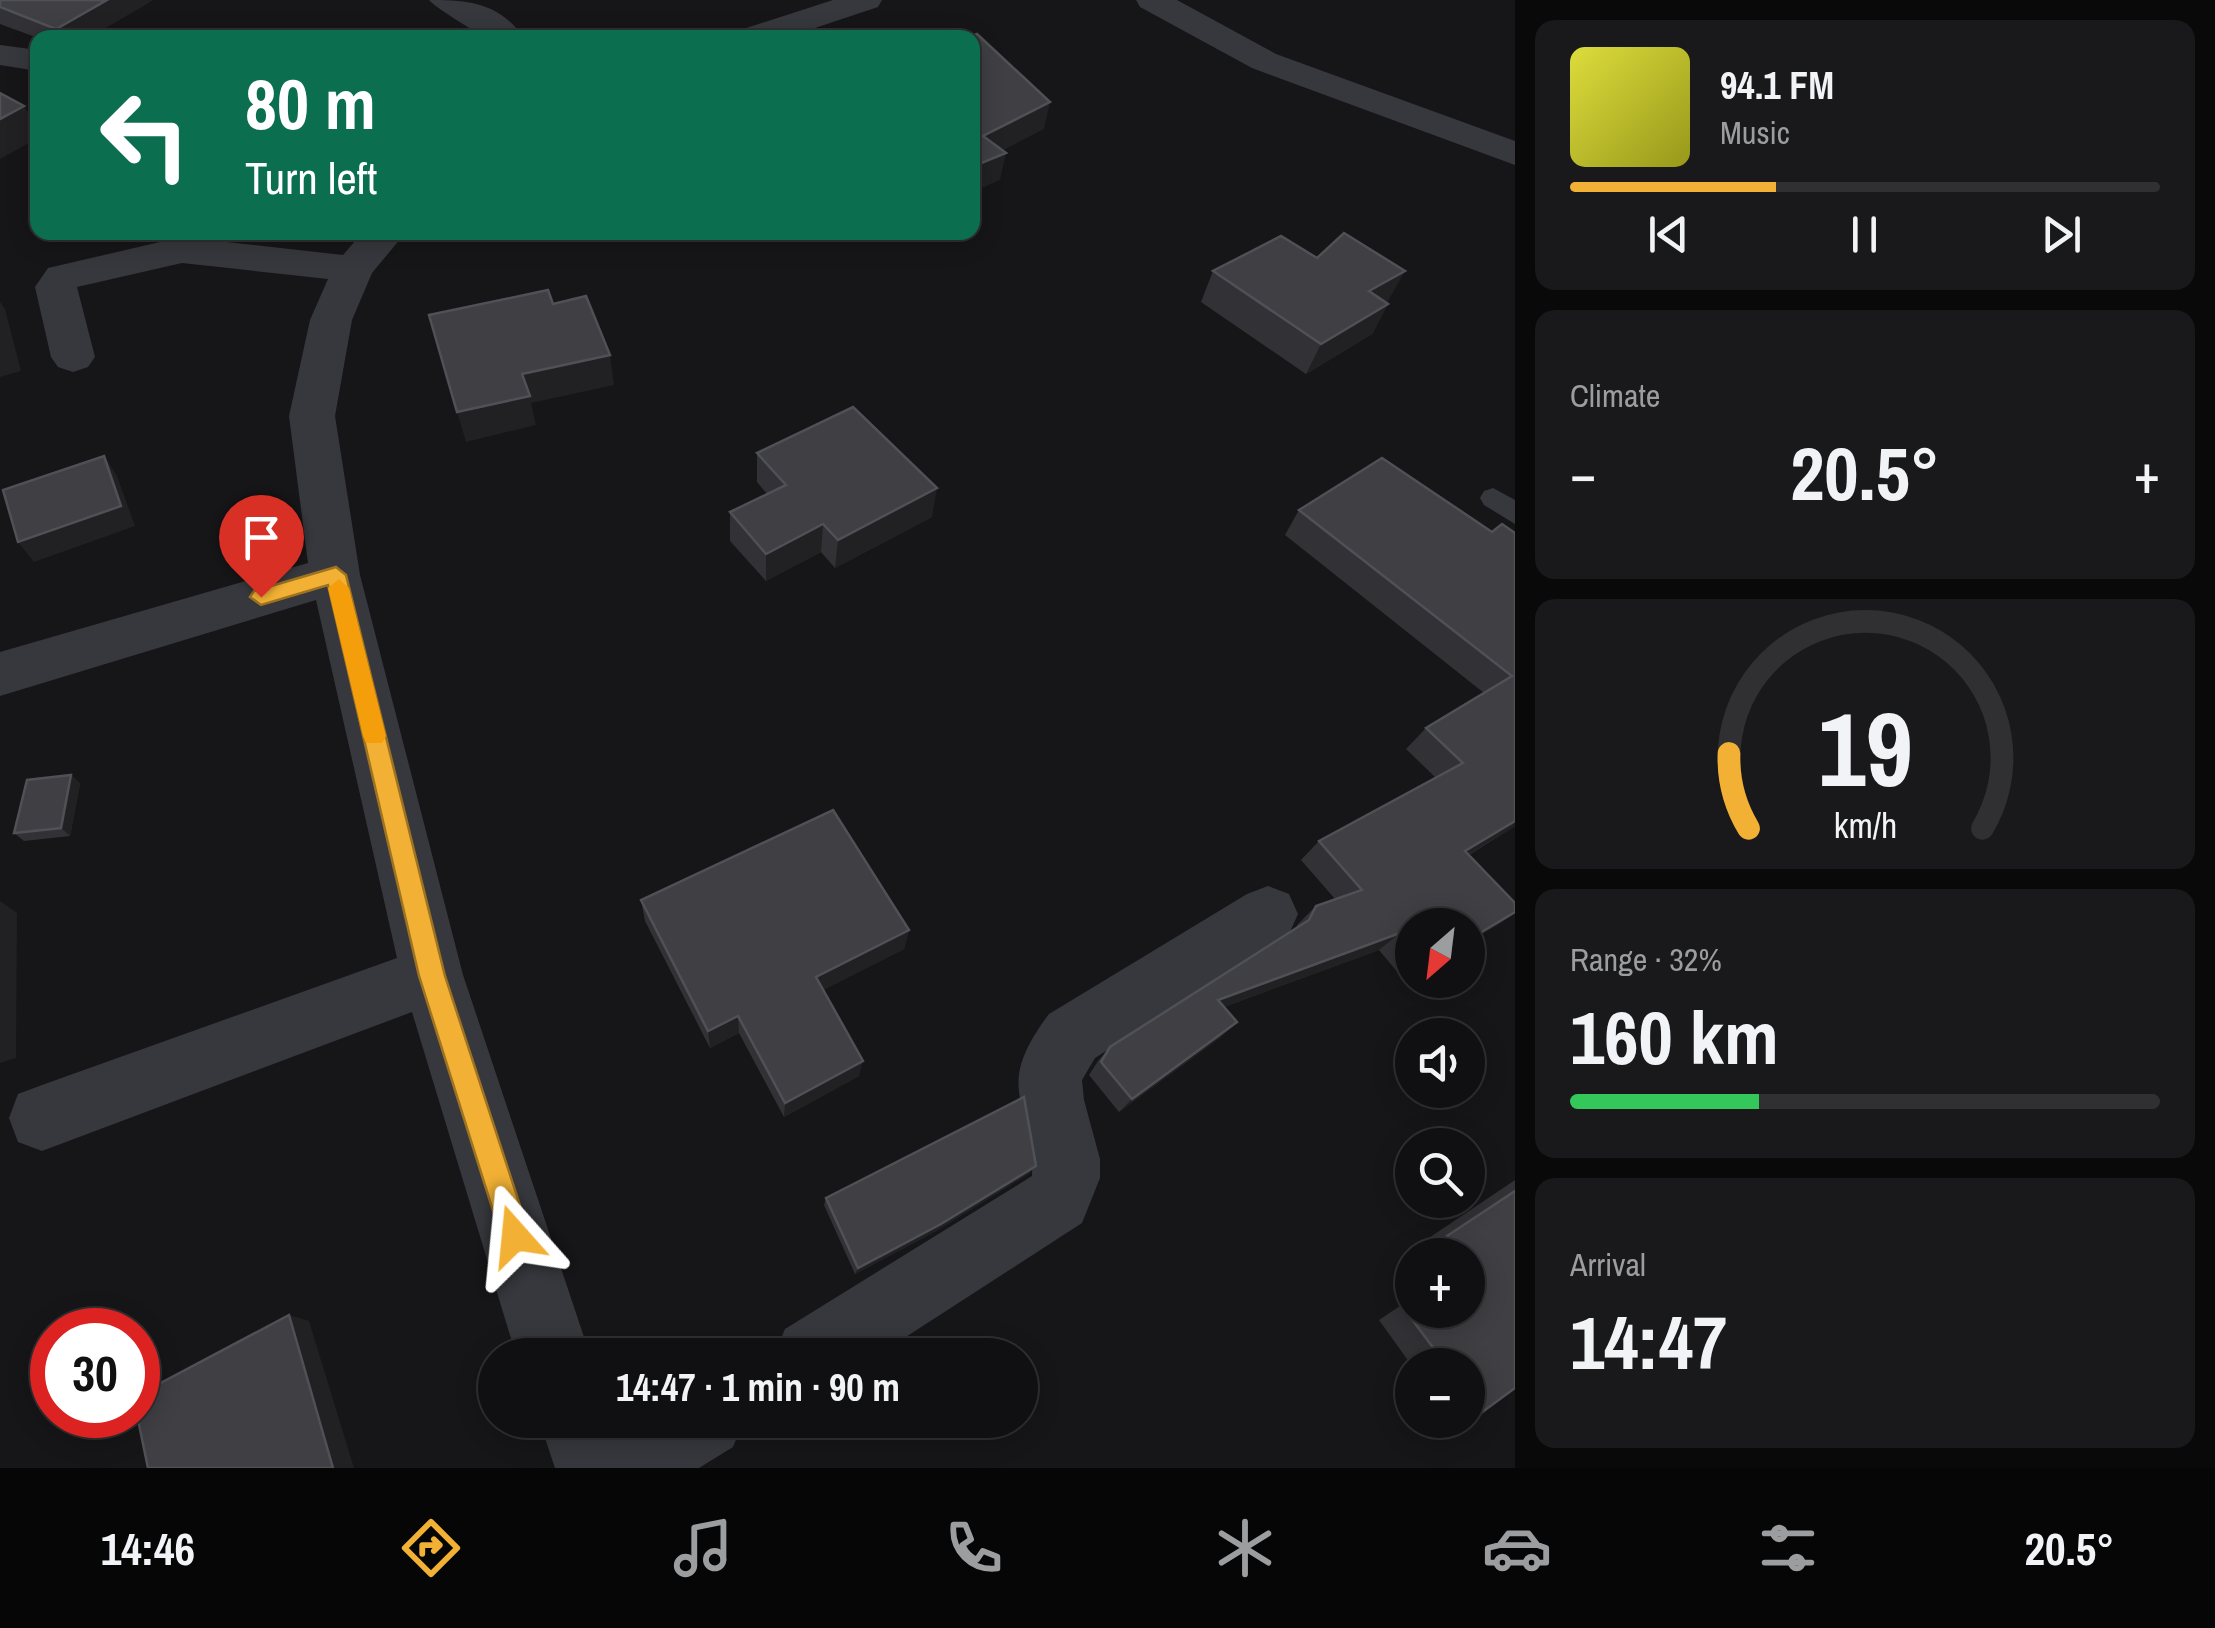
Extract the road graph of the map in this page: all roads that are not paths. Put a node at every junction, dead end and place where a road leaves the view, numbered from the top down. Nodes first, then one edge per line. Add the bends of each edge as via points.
1 (445, 0) edge
2 (866, 0) edge
3 (1152, 0) edge
4 (498, 30) edge
5 (774, 30) edge
6 (0, 55) edge
7 (30, 61) edge
8 (1515, 154) edge
9 (379, 240) edge
10 (180, 241) edge
11 (353, 269) junction
12 (73, 358) dead end
13 (336, 575) junction
14 (0, 674) edge
15 (1268, 914) dead end
16 (432, 976) junction
17 (42, 1118) dead end
18 (549, 1338) edge
19 (839, 1338) edge
20 (583, 1438) edge
21 (677, 1438) edge
22 (594, 1468) edge
23 (629, 1468) edge

1 - 4 street
2 - 5 street
3 - 8 street via 1264,62
6 - 7 street
9 - 11 street
10 - 11 street
10 - 12 street via 63,277 56,287
11 - 13 street via 331,320 312,416
13 - 14 street
13 - 16 street
15 - 19 street via 1059,1049 1047,1086 1067,1174 1058,1199
16 - 17 street
16 - 18 street
20 - 22 street
21 - 23 street

